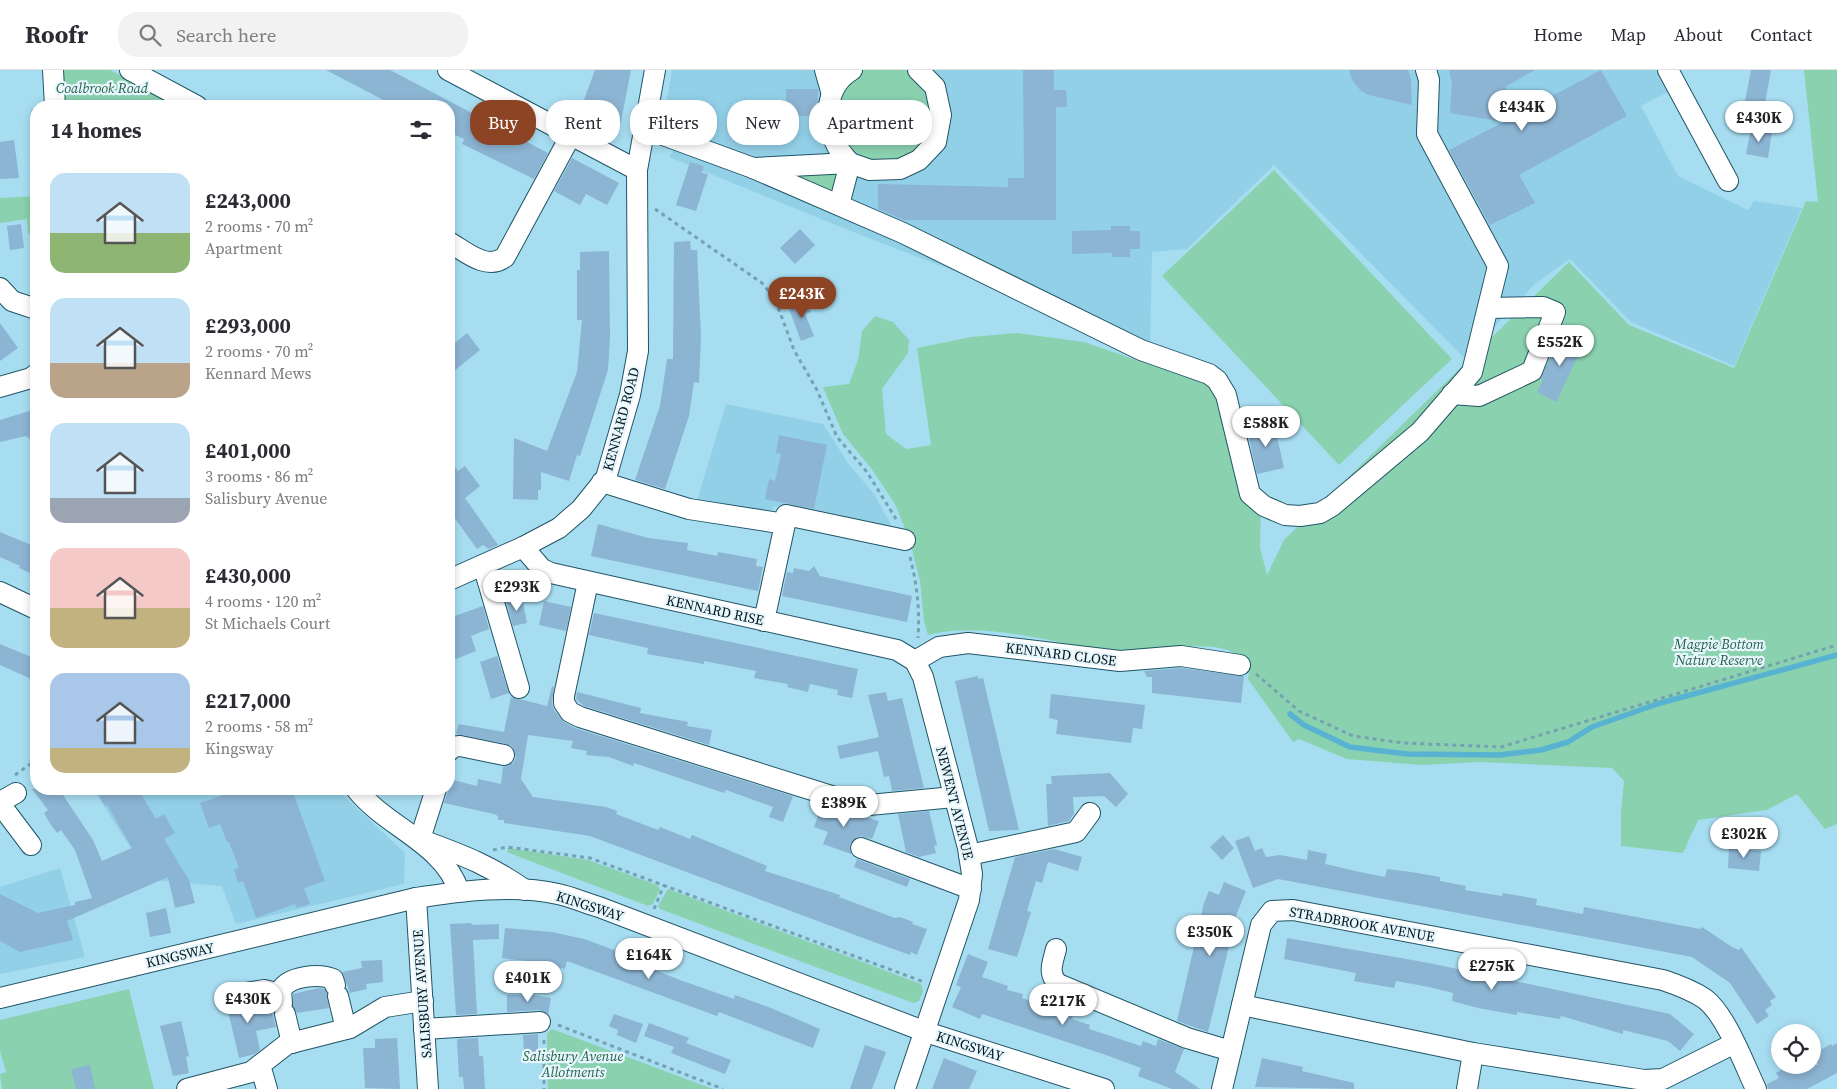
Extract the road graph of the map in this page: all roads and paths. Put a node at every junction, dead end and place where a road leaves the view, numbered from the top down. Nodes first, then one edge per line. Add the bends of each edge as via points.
1 (53, 70) edge
2 (130, 70) edge
3 (448, 70) edge
4 (655, 70) edge
5 (825, 70) edge
6 (852, 70) edge
7 (918, 70) edge
8 (1426, 70) edge
9 (1668, 70) edge
10 (831, 91) junction
11 (55, 100) edge
12 (187, 100) edge
13 (649, 100) edge
14 (546, 122) edge
15 (566, 145) edge
16 (590, 145) edge
17 (641, 145) edge
18 (690, 145) edge
19 (850, 163) junction
20 (753, 168) junction
21 (637, 170) junction
22 (1728, 181) dead end
23 (636, 196) junction
24 (839, 206) junction
25 (455, 245) edge
26 (0, 288) edge
27 (30, 306) edge
28 (1489, 308) junction
29 (30, 378) edge
30 (0, 387) edge
31 (1452, 394) junction
32 (602, 482) junction
33 (785, 524) junction
34 (905, 540) junction
35 (523, 547) junction
36 (483, 565) junction
37 (455, 577) edge
38 (588, 582) junction
39 (0, 592) edge
40 (30, 606) edge
41 (764, 621) junction
42 (1837, 645) edge
43 (915, 661) junction
44 (1240, 664) joint
45 (519, 688) dead end
46 (455, 747) edge
47 (504, 755) dead end
48 (361, 795) edge
49 (434, 795) edge
50 (954, 797) junction
51 (5, 800) edge
52 (1090, 813) dead end
53 (416, 838) junction
54 (31, 845) dead end
55 (861, 848) dead end
56 (969, 855) junction
57 (472, 858) junction
58 (664, 885) junction
59 (971, 888) junction
60 (525, 890) junction
61 (458, 891) junction
62 (416, 898) junction
63 (648, 926) junction
64 (1056, 949) dead end
65 (938, 987) junction
66 (245, 993) dead end
67 (0, 998) edge
68 (422, 1001) junction
69 (282, 1004) junction
70 (1242, 1005) junction
71 (540, 1022) junction
72 (424, 1029) junction
73 (346, 1030) junction
74 (926, 1032) junction
75 (292, 1043) junction
76 (1733, 1044) junction
77 (1231, 1051) junction
78 (1473, 1053) junction
79 (260, 1065) junction
80 (187, 1089) edge
81 (267, 1089) edge
82 (428, 1089) edge
83 (544, 1089) edge
84 (723, 1089) edge
85 (905, 1089) edge
86 (1104, 1089) edge
87 (1222, 1089) edge
88 (1467, 1089) edge
89 (1756, 1089) edge

1 - 11 street
2 - 12 street
3 - 14 street
4 - 13 street, KENNARD ROAD
5 - 10 street
6 - 10 street
7 - 19 street via 935,87 941,115 936,142 919,160 900,169 870,170
8 - 28 street via 1429,80 1427,134 1498,266
9 - 22 street
10 - 19 street via 827,116 836,144
15 - 25 street via 505,257 488,264
16 - 21 street
17 - 21 street, KENNARD ROAD
18 - 20 street
19 - 20 street
19 - 24 street
20 - 24 street
21 - 23 street, KENNARD ROAD
23 - 32 street, KENNARD ROAD via 638,351 630,395 606,478
23 - 34 path via 762,283 775,300 794,350 817,390 837,437 890,506
24 - 31 street via 903,233 1141,350 1209,374 1226,395 1247,489 1264,506 1285,515 1313,515 1332,506 1420,432
26 - 27 street via 12,301
28 - 31 street via 1472,372
28 - 31 street via 1543,307 1555,312 1532,371 1479,396
29 - 30 street
32 - 33 street via 689,509
32 - 35 street, KENNARD ROAD via 574,515 558,528
33 - 34 street via 786,515
33 - 41 street
34 - 43 path via 916,580 919,620
35 - 36 street, KENNARD ROAD
35 - 38 street, KENNARD RISE via 542,569
36 - 37 street, KENNARD ROAD
36 - 45 street
38 - 41 street, KENNARD RISE
38 - 50 street via 564,696 564,703 575,714 857,804
39 - 40 street
41 - 43 street, KENNARD RISE via 897,650
42 - 44 path via 1501,747 1404,743 1354,736 1300,711
43 - 44 street, KENNARD CLOSE via 939,648 968,643 1120,661 1181,656
43 - 50 street, NEWENT AVENUE via 923,677
46 - 47 street
48 - 53 street
49 - 53 street
50 - 56 street, NEWENT AVENUE
51 - 54 street
52 - 56 street via 1076,832
53 - 57 street
53 - 61 street via 445,863
55 - 59 street
56 - 59 street, NEWENT AVENUE
57 - 58 path via 507,846 532,849 590,858
57 - 60 street
58 - 63 path
58 - 65 path
59 - 65 street, NEWENT AVENUE
60 - 61 street, KINGSWAY
60 - 63 street, KINGSWAY via 557,894
61 - 62 street, KINGSWAY
62 - 67 street, KINGSWAY
62 - 68 street, SALISBURY AVENUE
63 - 74 street, KINGSWAY
64 - 77 street via 1050,970 1052,979 1058,984 1187,1038
65 - 74 street, NEWENT AVENUE
66 - 69 street via 264,990
68 - 72 street, SALISBURY AVENUE
68 - 73 street via 385,1007
69 - 73 street via 284,985 290,982 318,976 333,979
69 - 75 street
70 - 76 street, STRADBROOK AVENUE via 1261,925 1272,911 1293,910 1663,980 1706,1000 1721,1017
70 - 77 street, STRADBROOK AVENUE
70 - 78 street
71 - 72 street
71 - 83 path via 544,1036
71 - 84 path via 554,1024
72 - 82 street, SALISBURY AVENUE
73 - 75 street
74 - 85 street, NEWENT AVENUE
74 - 86 street, KINGSWAY
75 - 79 street
76 - 78 street via 1662,1079 1652,1080
76 - 89 street, STRADBROOK AVENUE
77 - 87 street, STRADBROOK AVENUE
78 - 88 street
79 - 80 street via 251,1072
79 - 81 street

